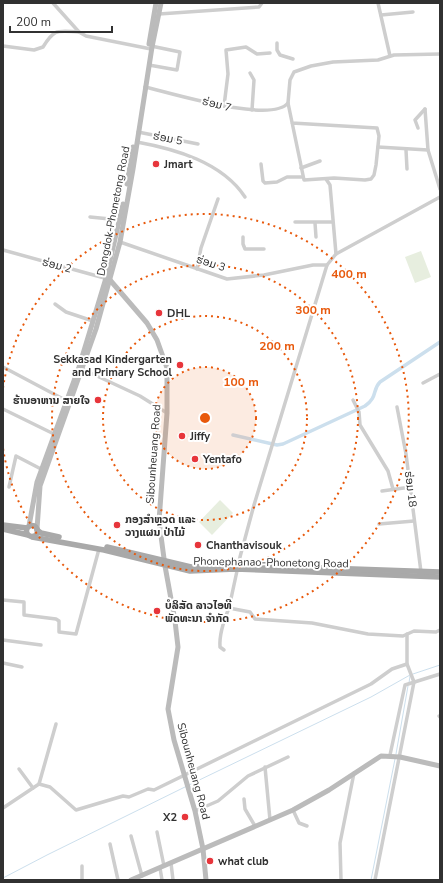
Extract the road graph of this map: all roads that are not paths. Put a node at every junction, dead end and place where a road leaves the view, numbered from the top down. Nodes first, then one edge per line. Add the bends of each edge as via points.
1 (54, 3) edge
2 (156, 3) edge
3 (161, 3) edge
4 (262, 3) edge
5 (378, 3) edge
6 (413, 12) dead end
7 (159, 14) junction
8 (381, 15) junction
9 (79, 32) junction
10 (277, 43) dead end
11 (3, 46) edge
12 (150, 48) junction
13 (270, 53) dead end
14 (440, 54) edge
15 (390, 56) junction
16 (293, 58) dead end
17 (149, 64) junction
18 (250, 73) dead end
19 (145, 87) junction
20 (288, 103) junction
21 (224, 106) junction
22 (252, 110) junction
23 (292, 123) junction
24 (418, 128) dead end
25 (138, 132) junction
26 (137, 142) junction
27 (198, 144) dead end
28 (378, 147) junction
29 (406, 150) junction
30 (428, 150) junction
31 (320, 161) dead end
32 (261, 164) dead end
33 (301, 168) junction
34 (407, 168) dead end
35 (302, 177) junction
36 (326, 179) junction
37 (440, 189) edge
38 (245, 197) dead end
39 (440, 197) edge
40 (218, 199) dead end
41 (90, 217) dead end
42 (120, 220) junction
43 (294, 222) dead end
44 (332, 222) junction
45 (315, 223) junction
46 (243, 237) dead end
47 (316, 237) dead end
48 (117, 241) junction
49 (264, 249) dead end
50 (3, 250) edge
51 (336, 254) junction
52 (327, 265) junction
53 (197, 269) junction
54 (108, 279) junction
55 (55, 304) dead end
56 (93, 321) junction
57 (3, 367) edge
58 (82, 369) junction
59 (440, 374) edge
60 (423, 383) dead end
61 (353, 400) dead end
62 (68, 402) junction
63 (397, 407) dead end
64 (3, 409) edge
65 (167, 413) junction
66 (57, 435) junction
67 (41, 468) junction
68 (9, 487) dead end
69 (411, 487) junction
70 (393, 489) junction
71 (382, 491) dead end
72 (35, 507) junction
73 (414, 521) junction
74 (379, 524) dead end
75 (3, 525) edge
76 (28, 527) junction
77 (3, 529) edge
78 (37, 529) junction
79 (30, 536) junction
80 (103, 549) junction
81 (164, 563) junction
82 (239, 567) junction
83 (421, 572) junction
84 (440, 572) edge
85 (440, 577) edge
86 (3, 600) edge
87 (230, 608) junction
88 (440, 630) edge
89 (407, 634) junction
90 (3, 640) edge
91 (41, 645) dead end
92 (224, 650) dead end
93 (3, 664) edge
94 (408, 665) junction
95 (22, 666) dead end
96 (440, 674) edge
97 (411, 683) junction
98 (56, 724) dead end
99 (390, 756) junction
100 (288, 757) dead end
101 (399, 757) junction
102 (440, 766) edge
103 (265, 767) junction
104 (19, 769) dead end
105 (354, 773) junction
106 (184, 777) junction
107 (39, 784) junction
108 (33, 788) junction
109 (244, 799) dead end
110 (3, 808) edge
111 (293, 810) junction
112 (195, 811) junction
113 (270, 820) junction
114 (255, 826) junction
115 (307, 826) dead end
116 (157, 832) dead end
117 (131, 836) dead end
118 (110, 844) dead end
119 (203, 849) junction
120 (171, 863) junction
121 (82, 866) dead end
122 (162, 867) junction
123 (142, 876) junction
124 (82, 880) edge
125 (118, 880) edge
126 (133, 880) edge
127 (162, 880) edge
128 (173, 880) edge
129 (206, 880) edge
130 (340, 880) edge
131 (375, 880) edge

1 - 9 street
2 - 12 main road, Dongdok-Phonetong Road
3 - 7 main road, Dongdok-Phonetong Road
4 - 7 street via 259,7
5 - 8 street
6 - 8 street
7 - 12 main road, Dongdok-Phonetong Road
8 - 15 street
9 - 11 street via 57,31 43,47 34,50
9 - 12 street via 91,38
10 - 16 street via 280,55
12 - 17 main road, Dongdok-Phonetong Road
12 - 17 street via 180,52 178,69
12 - 42 main road, Dongdok-Phonetong Road
13 - 21 street via 257,54 246,47 226,50 228,74
14 - 15 street
15 - 20 street via 378,60 332,62 298,70 290,80
17 - 19 main road, Dongdok-Phonetong Road
18 - 22 street via 254,80
19 - 21 street, ຮ່ອມ 7
19 - 25 main road, Dongdok-Phonetong Road
20 - 22 street, ຮ່ອມ 7 via 278,110
20 - 23 street
21 - 22 street, ຮ່ອມ 7
23 - 28 street via 377,128
23 - 33 street
24 - 30 street via 415,120 425,109
25 - 26 main road, Dongdok-Phonetong Road
25 - 27 street, ຮ່ອມ 5
26 - 38 street via 160,146 209,165 237,186
26 - 48 main road, Dongdok-Phonetong Road
28 - 29 street
28 - 36 street via 374,175 371,179
29 - 30 street
29 - 34 street
30 - 37 street
31 - 33 street
32 - 35 street via 265,183 277,182 287,177
33 - 35 street
35 - 36 street via 306,182
36 - 44 street via 330,185
39 - 51 street
40 - 53 street via 201,248
41 - 42 street
42 - 48 main road, Dongdok-Phonetong Road
43 - 45 street
44 - 45 street
44 - 51 street
45 - 47 street
46 - 49 street via 245,249
48 - 53 street, ຮ່ອມ 3
48 - 54 main road, Dongdok-Phonetong Road
50 - 54 street, ຮ່ອມ 2
51 - 52 street
52 - 53 street, ຮ່ອມ 3 via 305,266 231,279
52 - 82 street via 279,419
54 - 56 main road, Dongdok-Phonetong Road
54 - 58 main road, Dongdok-Phonetong Road
54 - 65 main road, Sibounheuang Road via 147,323 157,340 167,368
55 - 56 street via 66,312
56 - 62 main road, Dongdok-Phonetong Road
57 - 62 street
58 - 62 main road, Dongdok-Phonetong Road
58 - 65 street via 140,396
59 - 60 street
61 - 70 street via 359,412 360,425 388,471
62 - 66 main road, Dongdok-Phonetong Road
63 - 69 street, ຮ່ອມ 18
64 - 66 street
65 - 81 main road, Sibounheuang Road via 159,520
66 - 67 main road, Dongdok-Phonetong Road
66 - 72 main road, Dongdok-Phonetong Road
67 - 68 street via 16,456
67 - 72 main road, Dongdok-Phonetong Road via 35,491
69 - 70 street
69 - 73 street, ຮ່ອມ 18
70 - 71 street
72 - 76 main road
72 - 78 main road
73 - 74 street
73 - 83 street, ຮ່ອມ 18
75 - 76 main road, Phonephanao-Phonetong Road
76 - 78 main road, Phonephanao-Phonetong Road via 33,526
76 - 79 main road
77 - 79 main road, Phonephanao-Phonetong Road
78 - 79 main road via 36,535
78 - 80 main road, Phonephanao-Phonetong Road via 44,534
79 - 80 main road, Phonephanao-Phonetong Road
80 - 81 main road, Phonephanao-Phonetong Road
80 - 86 street via 76,634 59,632 59,621 56,619 24,615 24,602
81 - 82 main road, Phonephanao-Phonetong Road via 202,571
81 - 106 main road, Sibounheuang Road via 178,647 168,709
82 - 83 main road, Phonephanao-Phonetong Road
82 - 85 main road, Phonephanao-Phonetong Road
82 - 87 street
83 - 84 main road, Phonephanao-Phonetong Road
87 - 89 street via 250,612 255,619 312,623 368,634
87 - 92 street via 224,620 220,642 220,647
88 - 89 street via 414,630
89 - 94 street
90 - 91 street
93 - 95 street
94 - 97 street
94 - 106 street via 392,669 371,684
96 - 97 street
97 - 99 street via 404,687
97 - 101 street
98 - 107 street
99 - 101 main road
99 - 105 main road via 381,756
100 - 103 street
101 - 102 main road
101 - 131 street
103 - 112 street via 240,782 218,801
103 - 113 street
104 - 108 street
105 - 111 main road
105 - 130 street via 340,843
106 - 107 street via 154,790 146,789 128,797 123,796 76,810 50,787
106 - 112 main road, Sibounheuang Road
107 - 108 street
108 - 110 street
109 - 114 street
111 - 113 main road
111 - 115 street via 299,823
112 - 119 main road, Sibounheuang Road
113 - 114 main road
114 - 119 main road
116 - 122 street
117 - 123 street
118 - 125 street
119 - 120 main road
119 - 129 main road, Sibounheuang Road
120 - 122 main road
120 - 128 street
121 - 124 street
122 - 123 main road
122 - 127 street
123 - 126 main road

